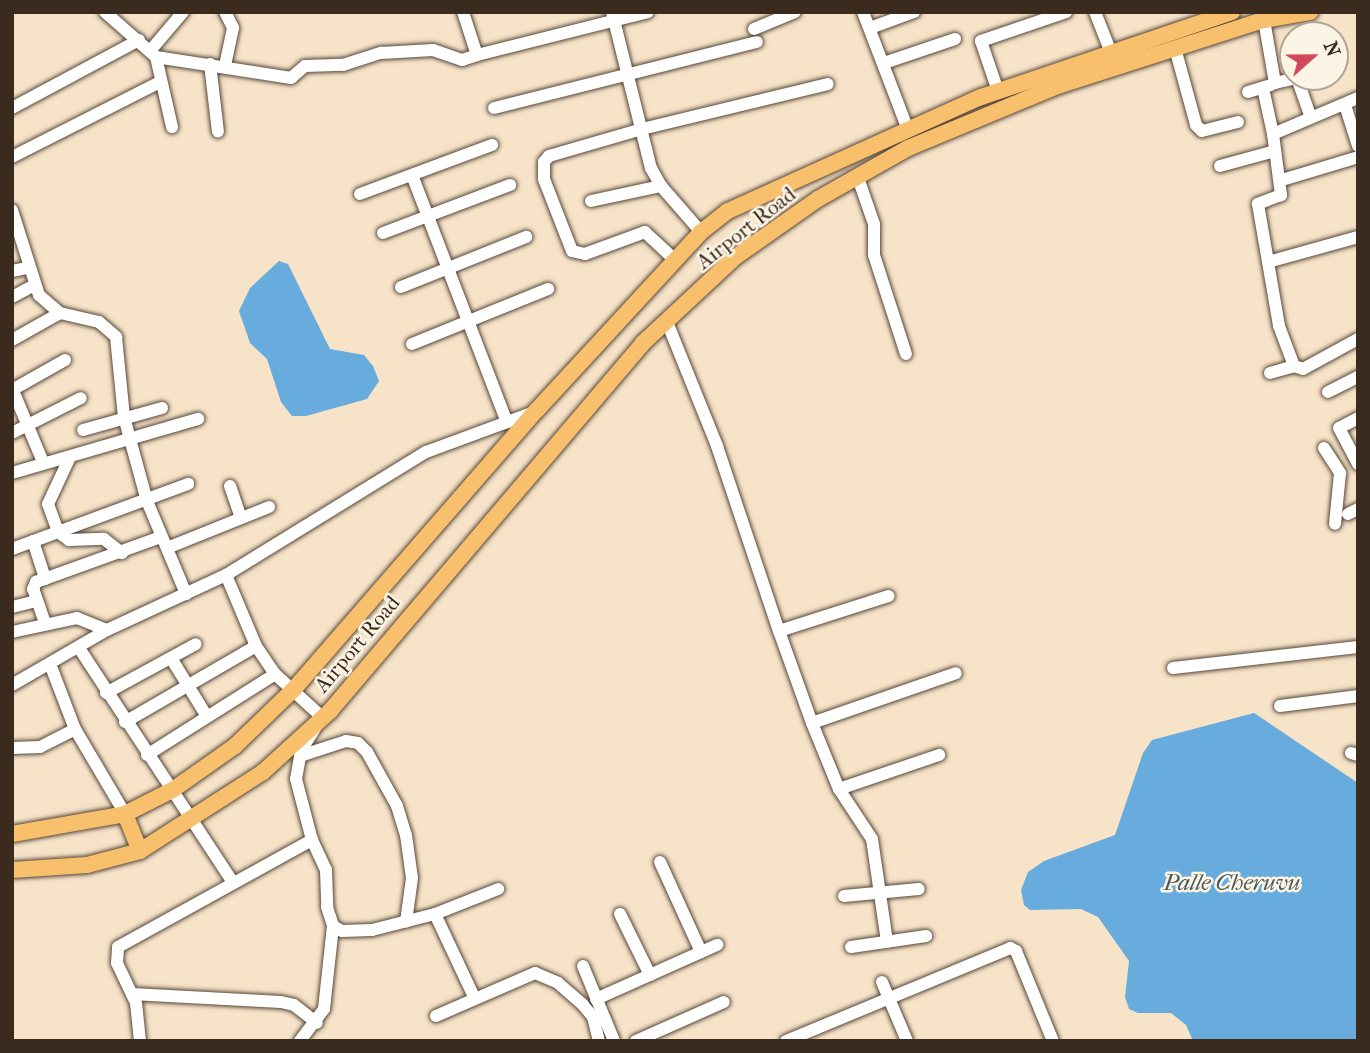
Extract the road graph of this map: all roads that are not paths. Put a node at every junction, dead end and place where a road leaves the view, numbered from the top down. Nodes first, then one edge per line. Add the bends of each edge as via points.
1 (105, 12) edge
2 (183, 12) edge
3 (463, 12) edge
4 (648, 12) edge
5 (795, 12) edge
6 (863, 12) edge
7 (914, 12) edge
8 (1066, 12) edge
9 (1095, 12) edge
10 (1232, 12) edge
11 (1310, 12) edge
12 (232, 15) edge
13 (613, 16) edge
14 (1264, 20) junction
15 (870, 28) junction
16 (754, 29) dead end
17 (955, 38) dead end
18 (139, 40) junction
19 (757, 42) dead end
20 (1175, 48) junction
21 (1110, 50) junction
22 (153, 54) junction
23 (477, 55) junction
24 (884, 63) junction
25 (210, 64) junction
26 (225, 67) junction
27 (1115, 67) junction
28 (626, 72) junction
29 (158, 83) junction
30 (828, 83) dead end
31 (1279, 83) edge
32 (1269, 86) junction
33 (998, 91) junction
34 (1304, 91) edge
35 (1248, 92) dead end
36 (1358, 98) edge
37 (14, 104) edge
38 (1345, 105) junction
39 (494, 108) dead end
40 (1311, 118) junction
41 (1238, 121) dead end
42 (172, 127) dead end
43 (642, 129) junction
44 (908, 130) junction
45 (218, 132) dead end
46 (1273, 134) junction
47 (492, 145) dead end
48 (1358, 146) edge
49 (1275, 150) junction
50 (12, 157) edge
51 (1358, 157) edge
52 (1220, 166) dead end
53 (412, 175) junction
54 (858, 178) junction
55 (1282, 180) junction
56 (510, 184) dead end
57 (660, 186) junction
58 (360, 194) dead end
59 (592, 201) dead end
60 (12, 210) edge
61 (428, 216) junction
62 (701, 232) junction
63 (383, 233) dead end
64 (526, 237) dead end
65 (1358, 237) edge
66 (675, 260) junction
67 (1268, 262) junction
68 (28, 268) junction
69 (448, 268) junction
70 (12, 271) edge
71 (33, 286) junction
72 (401, 287) dead end
73 (548, 289) dead end
74 (12, 297) edge
75 (60, 313) junction
76 (468, 321) junction
77 (667, 322) junction
78 (1358, 339) edge
79 (12, 340) edge
80 (412, 344) dead end
81 (906, 354) dead end
82 (65, 360) dead end
83 (1294, 366) junction
84 (1270, 373) dead end
85 (1358, 377) edge
86 (12, 389) edge
87 (1328, 392) dead end
88 (81, 398) dead end
89 (162, 408) dead end
90 (536, 411) junction
91 (124, 417) junction
92 (1358, 418) edge
93 (198, 419) dead end
94 (507, 422) junction
95 (28, 425) junction
96 (83, 430) dead end
97 (12, 433) edge
98 (131, 441) junction
99 (1324, 448) dead end
100 (69, 457) junction
101 (43, 462) junction
102 (1358, 465) edge
103 (12, 473) edge
104 (1340, 473) junction
105 (188, 484) dead end
106 (230, 486) dead end
107 (147, 501) junction
108 (269, 507) dead end
109 (242, 518) junction
110 (1335, 524) dead end
111 (58, 532) junction
112 (33, 541) junction
113 (164, 542) junction
114 (13, 547) edge
115 (122, 553) junction
116 (226, 575) junction
117 (45, 579) junction
118 (186, 594) junction
119 (890, 596) dead end
120 (36, 601) junction
121 (12, 607) edge
122 (45, 623) junction
123 (107, 631) junction
124 (779, 631) junction
125 (12, 632) edge
126 (196, 644) dead end
127 (256, 646) junction
128 (1358, 647) edge
129 (79, 648) junction
130 (171, 658) junction
131 (50, 664) junction
132 (1174, 668) dead end
133 (956, 673) dead end
134 (275, 674) junction
135 (12, 685) edge
136 (188, 686) junction
137 (294, 689) junction
138 (106, 693) junction
139 (1358, 696) edge
140 (1280, 706) dead end
141 (206, 715) junction
142 (322, 717) junction
143 (125, 722) junction
144 (813, 723) junction
145 (75, 729) junction
146 (12, 748) edge
147 (147, 755) junction
148 (939, 755) dead end
149 (300, 756) junction
150 (174, 789) junction
151 (839, 789) junction
152 (125, 814) junction
153 (193, 821) junction
154 (12, 834) edge
155 (312, 840) junction
156 (140, 851) junction
157 (660, 862) dead end
158 (12, 870) edge
159 (232, 881) junction
160 (498, 889) dead end
161 (919, 889) dead end
162 (881, 893) junction
163 (844, 896) dead end
164 (435, 914) junction
165 (620, 914) dead end
166 (406, 922) junction
167 (333, 926) junction
168 (926, 936) dead end
169 (887, 942) junction
170 (717, 945) dead end
171 (851, 947) dead end
172 (701, 952) junction
173 (583, 966) dead end
174 (650, 975) junction
175 (882, 982) dead end
176 (132, 994) junction
177 (474, 997) junction
178 (888, 997) junction
179 (596, 999) junction
180 (724, 1002) dead end
181 (436, 1016) dead end
182 (317, 1023) junction
183 (140, 1041) edge
184 (300, 1041) edge
185 (599, 1041) edge
186 (614, 1041) edge
187 (636, 1041) edge
188 (786, 1041) edge
189 (907, 1041) edge
190 (1053, 1041) edge

1 - 18 street
2 - 22 street
3 - 23 street
4 - 13 street
5 - 16 street
6 - 15 street
7 - 15 street
8 - 33 street via 981,41
9 - 21 street
10 - 21 main road, Airport Road
11 - 14 main road, Airport Road
12 - 26 street
13 - 23 street
13 - 28 street
14 - 20 main road, Airport Road
14 - 32 street
15 - 24 street
17 - 24 street
18 - 22 street
18 - 37 street
19 - 28 street
20 - 27 main road, Airport Road
20 - 41 street via 1196,125 1202,131
21 - 27 main road
21 - 33 main road, Airport Road
22 - 25 street
22 - 29 street
23 - 26 street via 462,60 433,50 381,53 343,65 305,66 291,78
24 - 44 street
25 - 26 street
25 - 45 street
27 - 54 main road, Airport Road via 908,148
28 - 39 street
28 - 43 street
29 - 42 street
29 - 50 street
30 - 43 street
31 - 32 street
32 - 35 street
32 - 46 street
33 - 44 main road, Airport Road
34 - 40 street
36 - 38 street
38 - 40 street
38 - 48 street
40 - 46 street
43 - 57 street
43 - 66 street via 549,156 542,170 572,251 585,254 645,232
44 - 62 main road, Airport Road via 768,189
46 - 49 street
47 - 53 street
49 - 52 street
49 - 55 street
51 - 55 street
53 - 58 street
53 - 61 street
54 - 77 main road, Airport Road via 818,198 734,258
54 - 81 street via 874,224 874,255
55 - 67 street via 1281,195 1258,204
56 - 61 street
57 - 59 street
57 - 62 street
60 - 68 street
61 - 63 street
61 - 69 street
62 - 66 main road, Airport Road
64 - 69 street
65 - 67 street
66 - 90 main road, Airport Road
67 - 83 street via 1279,326
68 - 70 street
68 - 71 street
69 - 72 street
69 - 76 street
71 - 74 street
71 - 75 street
73 - 76 street
75 - 79 street
75 - 91 street via 99,322 116,337
76 - 80 street
76 - 94 street
77 - 124 street via 717,446
77 - 142 main road, Airport Road via 612,376
78 - 83 street via 1303,369
82 - 86 street
83 - 84 street
85 - 87 street
86 - 95 street
88 - 95 street
89 - 91 street
90 - 94 street, Airport Road
90 - 137 main road, Airport Road
91 - 96 street
91 - 98 street
92 - 102 street via 1339,428
93 - 98 street
94 - 116 street, Airport Road via 426,452
95 - 97 street
95 - 101 street
98 - 100 street
98 - 107 street
99 - 104 street
100 - 101 street
100 - 111 street via 48,504
101 - 103 street
102 - 104 street
104 - 110 street
105 - 107 street
106 - 109 street
107 - 111 street
107 - 113 street
108 - 109 street
109 - 113 street
111 - 112 street
111 - 115 street via 69,540 104,539
112 - 114 street
112 - 117 street
113 - 115 street
113 - 118 street
115 - 117 street
116 - 118 street
116 - 127 street, Airport Road
117 - 120 street via 33,586
118 - 123 street
119 - 124 street
120 - 121 street
120 - 122 street
122 - 123 street via 77,618
122 - 125 street
123 - 129 street
124 - 144 street
126 - 130 street
127 - 134 street, Airport Road
127 - 136 street
128 - 132 street
129 - 131 street
129 - 138 street
130 - 136 street
130 - 138 street
131 - 135 street
131 - 145 street
133 - 144 street
134 - 137 street, Airport Road
134 - 141 street
136 - 141 street
136 - 143 street
137 - 142 street, Airport Road
137 - 150 main road, Airport Road via 235,746
138 - 143 street
139 - 140 street
141 - 147 street
142 - 149 street
142 - 153 main road, Airport Road via 263,772
143 - 147 street
144 - 151 street
145 - 146 street via 40,747
145 - 152 street
147 - 150 street
148 - 151 street
149 - 155 street via 296,779
149 - 166 street via 346,741 358,743 367,752 397,806 406,835 412,878
150 - 152 main road, Airport Road
150 - 153 street
151 - 162 street via 872,839
152 - 154 main road, Airport Road
152 - 156 main road
153 - 156 main road, Airport Road
153 - 159 street
155 - 159 street
155 - 167 street via 326,870 327,907
156 - 158 main road, Airport Road via 87,866
157 - 172 street
159 - 176 street via 118,947 117,963
160 - 164 street
161 - 162 street
162 - 163 street
162 - 169 street
164 - 166 street
164 - 177 street
165 - 174 street
166 - 167 street via 373,930 342,931
167 - 182 street via 324,1009
168 - 169 street
169 - 171 street
170 - 172 street
172 - 174 street
173 - 179 street
174 - 179 street
175 - 178 street
176 - 182 street via 281,1002 294,1005
176 - 183 street
177 - 181 street
177 - 185 street via 526,975 545,975 589,1011
178 - 188 street
178 - 189 street
178 - 190 street via 1010,948 1016,951
179 - 186 street
180 - 187 street
182 - 184 street

